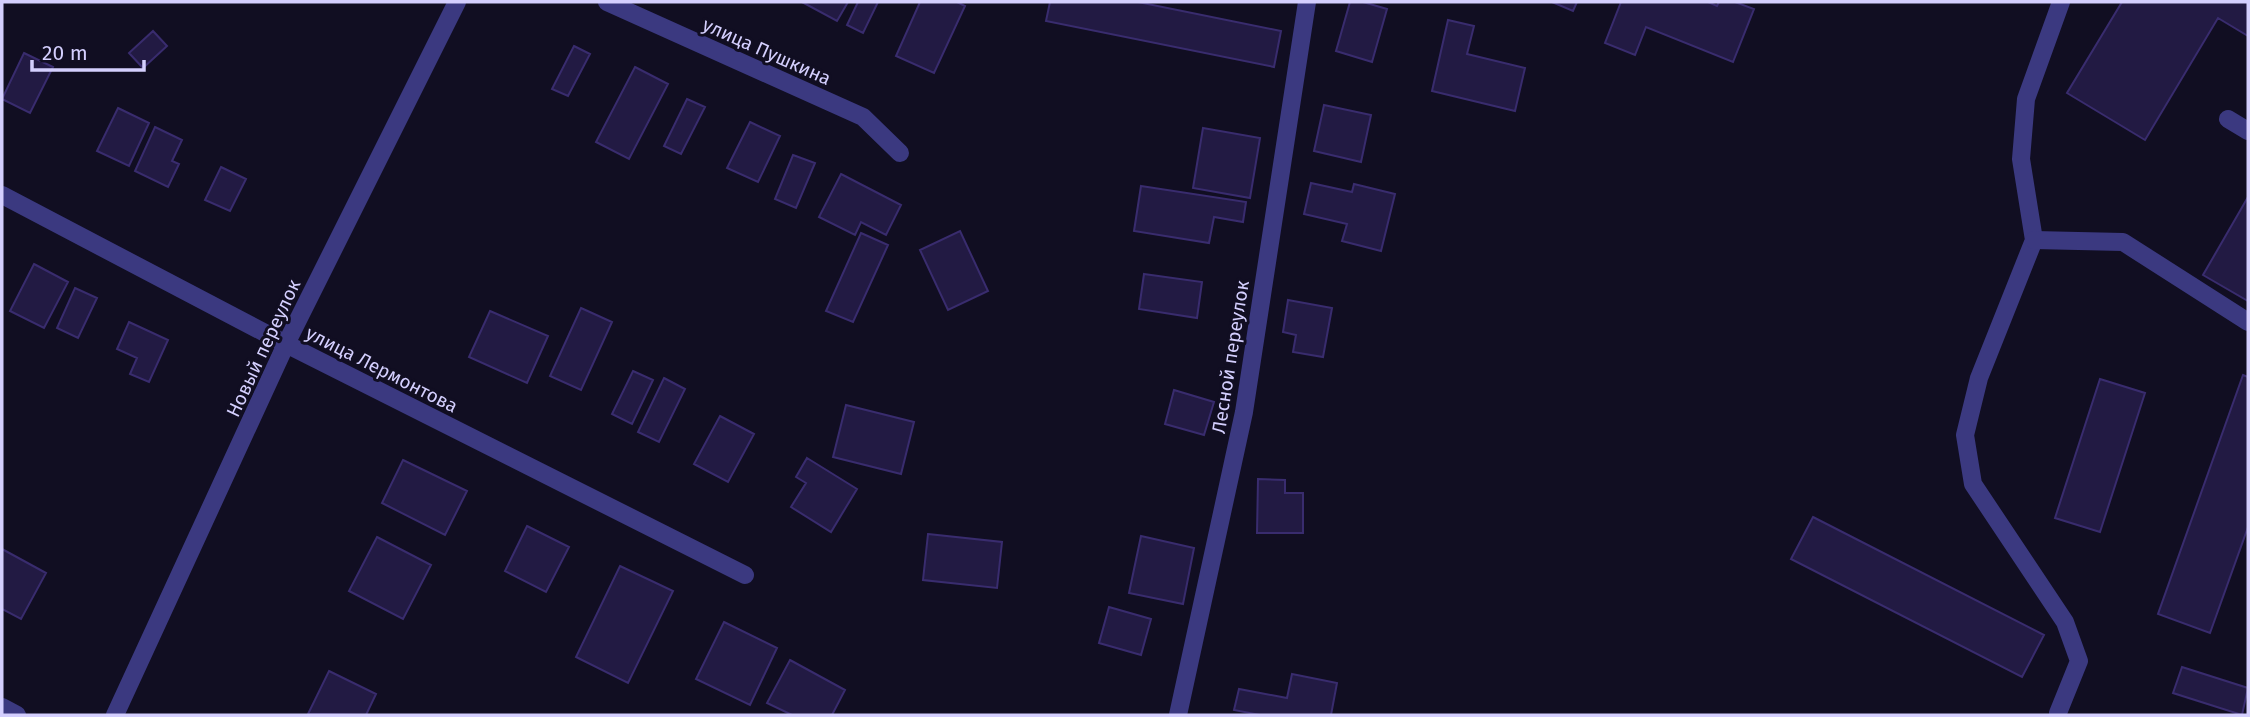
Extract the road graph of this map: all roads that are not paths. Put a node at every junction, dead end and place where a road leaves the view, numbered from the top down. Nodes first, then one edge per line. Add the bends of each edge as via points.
1 (457, 2) edge
2 (607, 2) edge
3 (1307, 2) edge
4 (2061, 2) edge
5 (2228, 119) dead end
6 (2248, 131) edge
7 (900, 153) dead end
8 (2, 195) edge
9 (2034, 240) junction
10 (2248, 322) edge
11 (286, 344) junction
12 (745, 575) dead end
13 (2, 707) edge
14 (2058, 713) dead end
15 (17, 715) edge
16 (115, 715) edge
17 (1178, 715) edge

1 - 11 street, Новый переулок
2 - 7 street, улица Пушкина via 863,117
3 - 17 street, Лесной переулок via 1244,412
4 - 9 street via 2026,99 2021,159
5 - 6 street
8 - 11 street, улица Лермонтова
9 - 10 street via 2123,242
9 - 14 street via 1979,378 1965,435 1973,484 2065,622 2079,662
11 - 12 street, улица Лермонтова
11 - 16 street, Новый переулок
13 - 15 street

